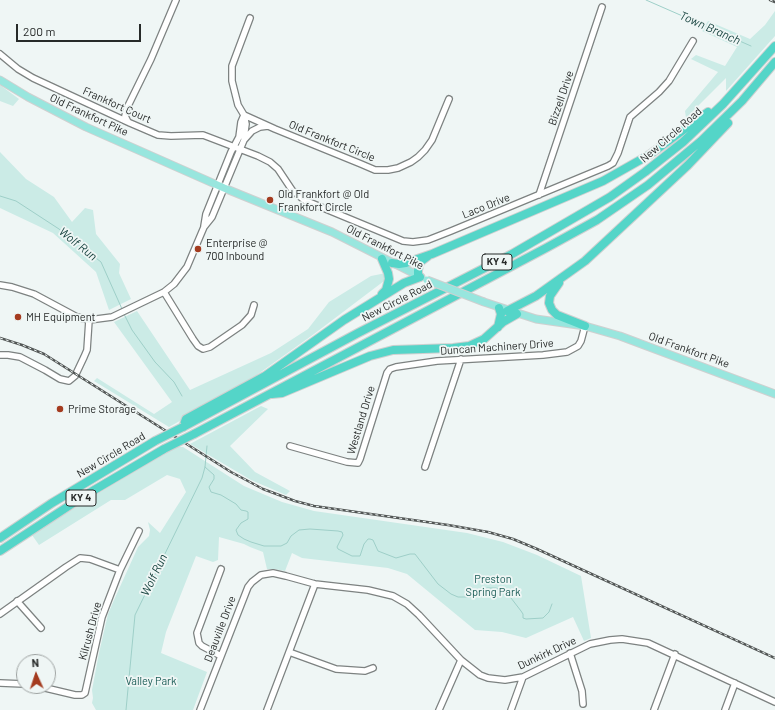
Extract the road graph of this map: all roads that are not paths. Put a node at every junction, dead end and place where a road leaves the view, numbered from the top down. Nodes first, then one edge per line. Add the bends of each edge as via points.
1 (176, 0) edge
2 (602, 7) dead end
3 (250, 18) dead end
4 (693, 41) dead end
5 (775, 46) edge
6 (0, 54) edge
7 (775, 62) edge
8 (0, 80) edge
9 (449, 99) dead end
10 (742, 101) junction
11 (723, 104) junction
12 (244, 115) junction
13 (128, 122) junction
14 (268, 126) junction
15 (244, 140) junction
16 (237, 147) junction
17 (221, 186) junction
18 (539, 195) junction
19 (432, 254) junction
20 (382, 258) junction
21 (392, 263) junction
22 (422, 278) junction
23 (563, 278) junction
24 (0, 285) edge
25 (164, 292) junction
26 (377, 299) junction
27 (254, 305) dead end
28 (503, 309) junction
29 (517, 314) junction
30 (89, 320) junction
31 (585, 326) junction
32 (497, 327) junction
33 (0, 355) edge
34 (461, 359) junction
35 (396, 366) joint
36 (267, 394) junction
37 (775, 394) edge
38 (183, 427) junction
39 (290, 446) dead end
40 (425, 467) dead end
41 (139, 531) dead end
42 (0, 538) edge
43 (0, 552) edge
44 (221, 569) dead end
45 (120, 570) junction
46 (277, 574) joint
47 (315, 584) junction
48 (17, 601) junction
49 (0, 614) edge
50 (41, 628) dead end
51 (289, 652) junction
52 (570, 653) junction
53 (675, 654) junction
54 (221, 656) junction
55 (461, 660) junction
56 (373, 668) dead end
57 (523, 677) junction
58 (0, 682) edge
59 (16, 683) edge
60 (735, 683) junction
61 (56, 690) edge
62 (775, 702) edge
63 (583, 704) dead end
64 (200, 710) edge
65 (267, 710) edge
66 (439, 710) edge
67 (511, 710) edge
68 (654, 710) edge
69 (725, 710) edge

1 - 13 street via 127,108 125,116
2 - 18 street, Bizzell Drive
3 - 12 street via 232,66 232,81 238,105
4 - 18 street, Laco Drive via 669,81 630,117 613,163
5 - 11 highway, New Circle Road / KY 4
6 - 13 street, Frankfort Court via 33,78
7 - 10 highway, New Circle Road / KY 4
8 - 17 main road, Old Frankfort Pike via 63,116
9 - 14 street, Old Frankfort Circle via 432,140 425,150 411,162 388,170 375,170
10 - 23 highway via 732,119 688,165 585,261
10 - 36 highway, New Circle Road / KY 4 via 701,141 648,185 597,220
11 - 19 highway via 706,113 650,155 603,181
11 - 38 highway, New Circle Road / KY 4 via 674,150 585,213
12 - 14 street, Old Frankfort Circle
12 - 15 street
12 - 16 street
13 - 16 street, Frankfort Court via 158,135 203,135
14 - 15 street via 252,131
15 - 16 street
16 - 17 street
16 - 18 street, Laco Drive via 270,162 292,190 312,205 406,242 428,240
17 - 20 main road, Old Frankfort Pike via 332,232
17 - 25 street via 212,217 204,227 187,267
19 - 21 highway via 406,263
19 - 22 highway via 420,262 418,270
20 - 21 main road, Old Frankfort Pike
20 - 26 highway via 389,276 386,290
21 - 22 main road, Old Frankfort Pike
22 - 26 highway via 404,283
22 - 28 main road, Old Frankfort Pike, bridge
23 - 28 highway via 531,299
23 - 31 highway via 550,296 550,306 557,316
24 - 30 street via 34,294 77,317
25 - 27 street via 193,339 203,349 242,325 251,315
25 - 30 street via 119,314
26 - 38 highway via 265,376 186,419
28 - 29 main road, Old Frankfort Pike
28 - 32 highway
29 - 31 main road, Old Frankfort Pike
29 - 32 highway
30 - 33 street via 84,357 69,381 60,379 20,357
31 - 34 street, Duncan Machinery Drive via 578,346 567,352
31 - 37 main road, Old Frankfort Pike via 658,349
32 - 36 highway via 484,339 466,347 389,351 351,362 282,393
34 - 35 street, Duncan Machinery Drive
34 - 40 street
35 - 39 street, Westland Drive via 387,373 358,463
36 - 43 highway, New Circle Road / KY 4, bridge via 164,449 84,496
38 - 42 highway, New Circle Road / KY 4, bridge via 52,503
41 - 45 street, Kilrush Drive
44 - 54 street via 197,633 199,643 205,649
45 - 48 street via 90,558 80,558
45 - 61 street, Kilrush Drive via 102,617 85,693 75,695
46 - 47 street, Dunkirk Drive
46 - 54 street, Deauville Drive via 261,575 248,587
47 - 51 street
47 - 55 street, Dunkirk Drive via 377,591 401,599
48 - 49 street
48 - 50 street
51 - 56 street via 336,669 365,671
51 - 65 street
52 - 53 street, Dunkirk Drive via 600,641 622,639 648,642
52 - 57 street, Dunkirk Drive
52 - 63 street via 582,691
53 - 60 street, Dunkirk Drive
53 - 68 street
54 - 64 street, Deauville Drive
55 - 57 street, Dunkirk Drive via 488,678 504,680
55 - 66 street
57 - 67 street
58 - 59 street
60 - 62 street, Dunkirk Drive
60 - 69 street

